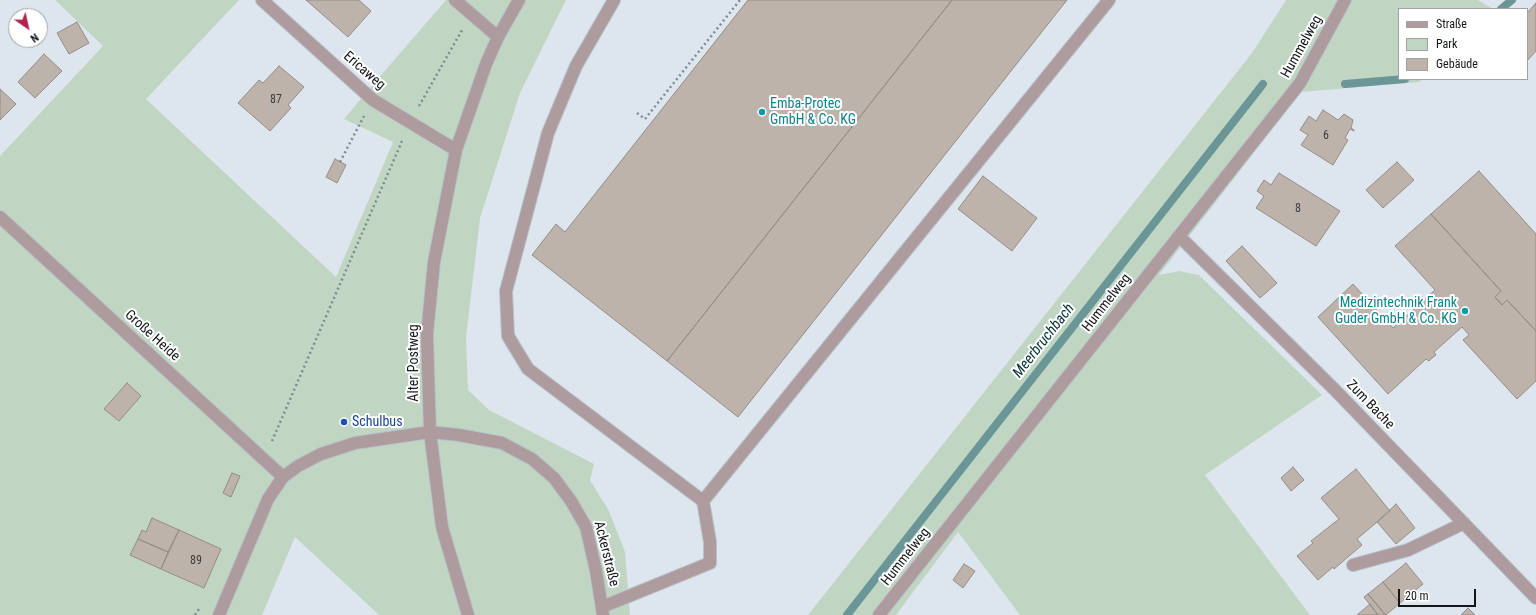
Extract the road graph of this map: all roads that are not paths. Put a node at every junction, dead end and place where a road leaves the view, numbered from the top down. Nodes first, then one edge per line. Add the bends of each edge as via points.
1 (262, 0) edge
2 (455, 0) edge
3 (519, 0) edge
4 (614, 0) edge
5 (1109, 0) edge
6 (1345, 0) edge
7 (498, 37) junction
8 (456, 150) junction
9 (0, 217) edge
10 (1179, 236) junction
11 (430, 432) junction
12 (283, 477) junction
13 (703, 501) junction
14 (1464, 523) junction
15 (1353, 565) dead end
16 (1536, 598) edge
17 (603, 611) edge
18 (219, 615) edge
19 (468, 615) edge
20 (879, 615) edge

1 - 8 street, Ericaweg via 373,100
2 - 7 street
3 - 7 street, Alter Postweg
4 - 13 street via 576,66 548,133 506,291 508,336 528,369
5 - 13 street
6 - 10 street, Hummelweg via 1300,83
7 - 8 street, Alter Postweg
8 - 11 street, Alter Postweg via 434,262 427,334
9 - 12 street, Große Heide
10 - 14 street, Zum Bache via 1335,390
10 - 20 street, Hummelweg
11 - 12 street via 355,443 321,454
11 - 17 street, Ackerstraße via 502,443 532,458 554,478 586,527
11 - 19 street, Alter Postweg via 442,527
12 - 18 street via 268,499
13 - 17 street via 710,542 710,563
14 - 15 street via 1408,550
14 - 16 street, Zum Bache

